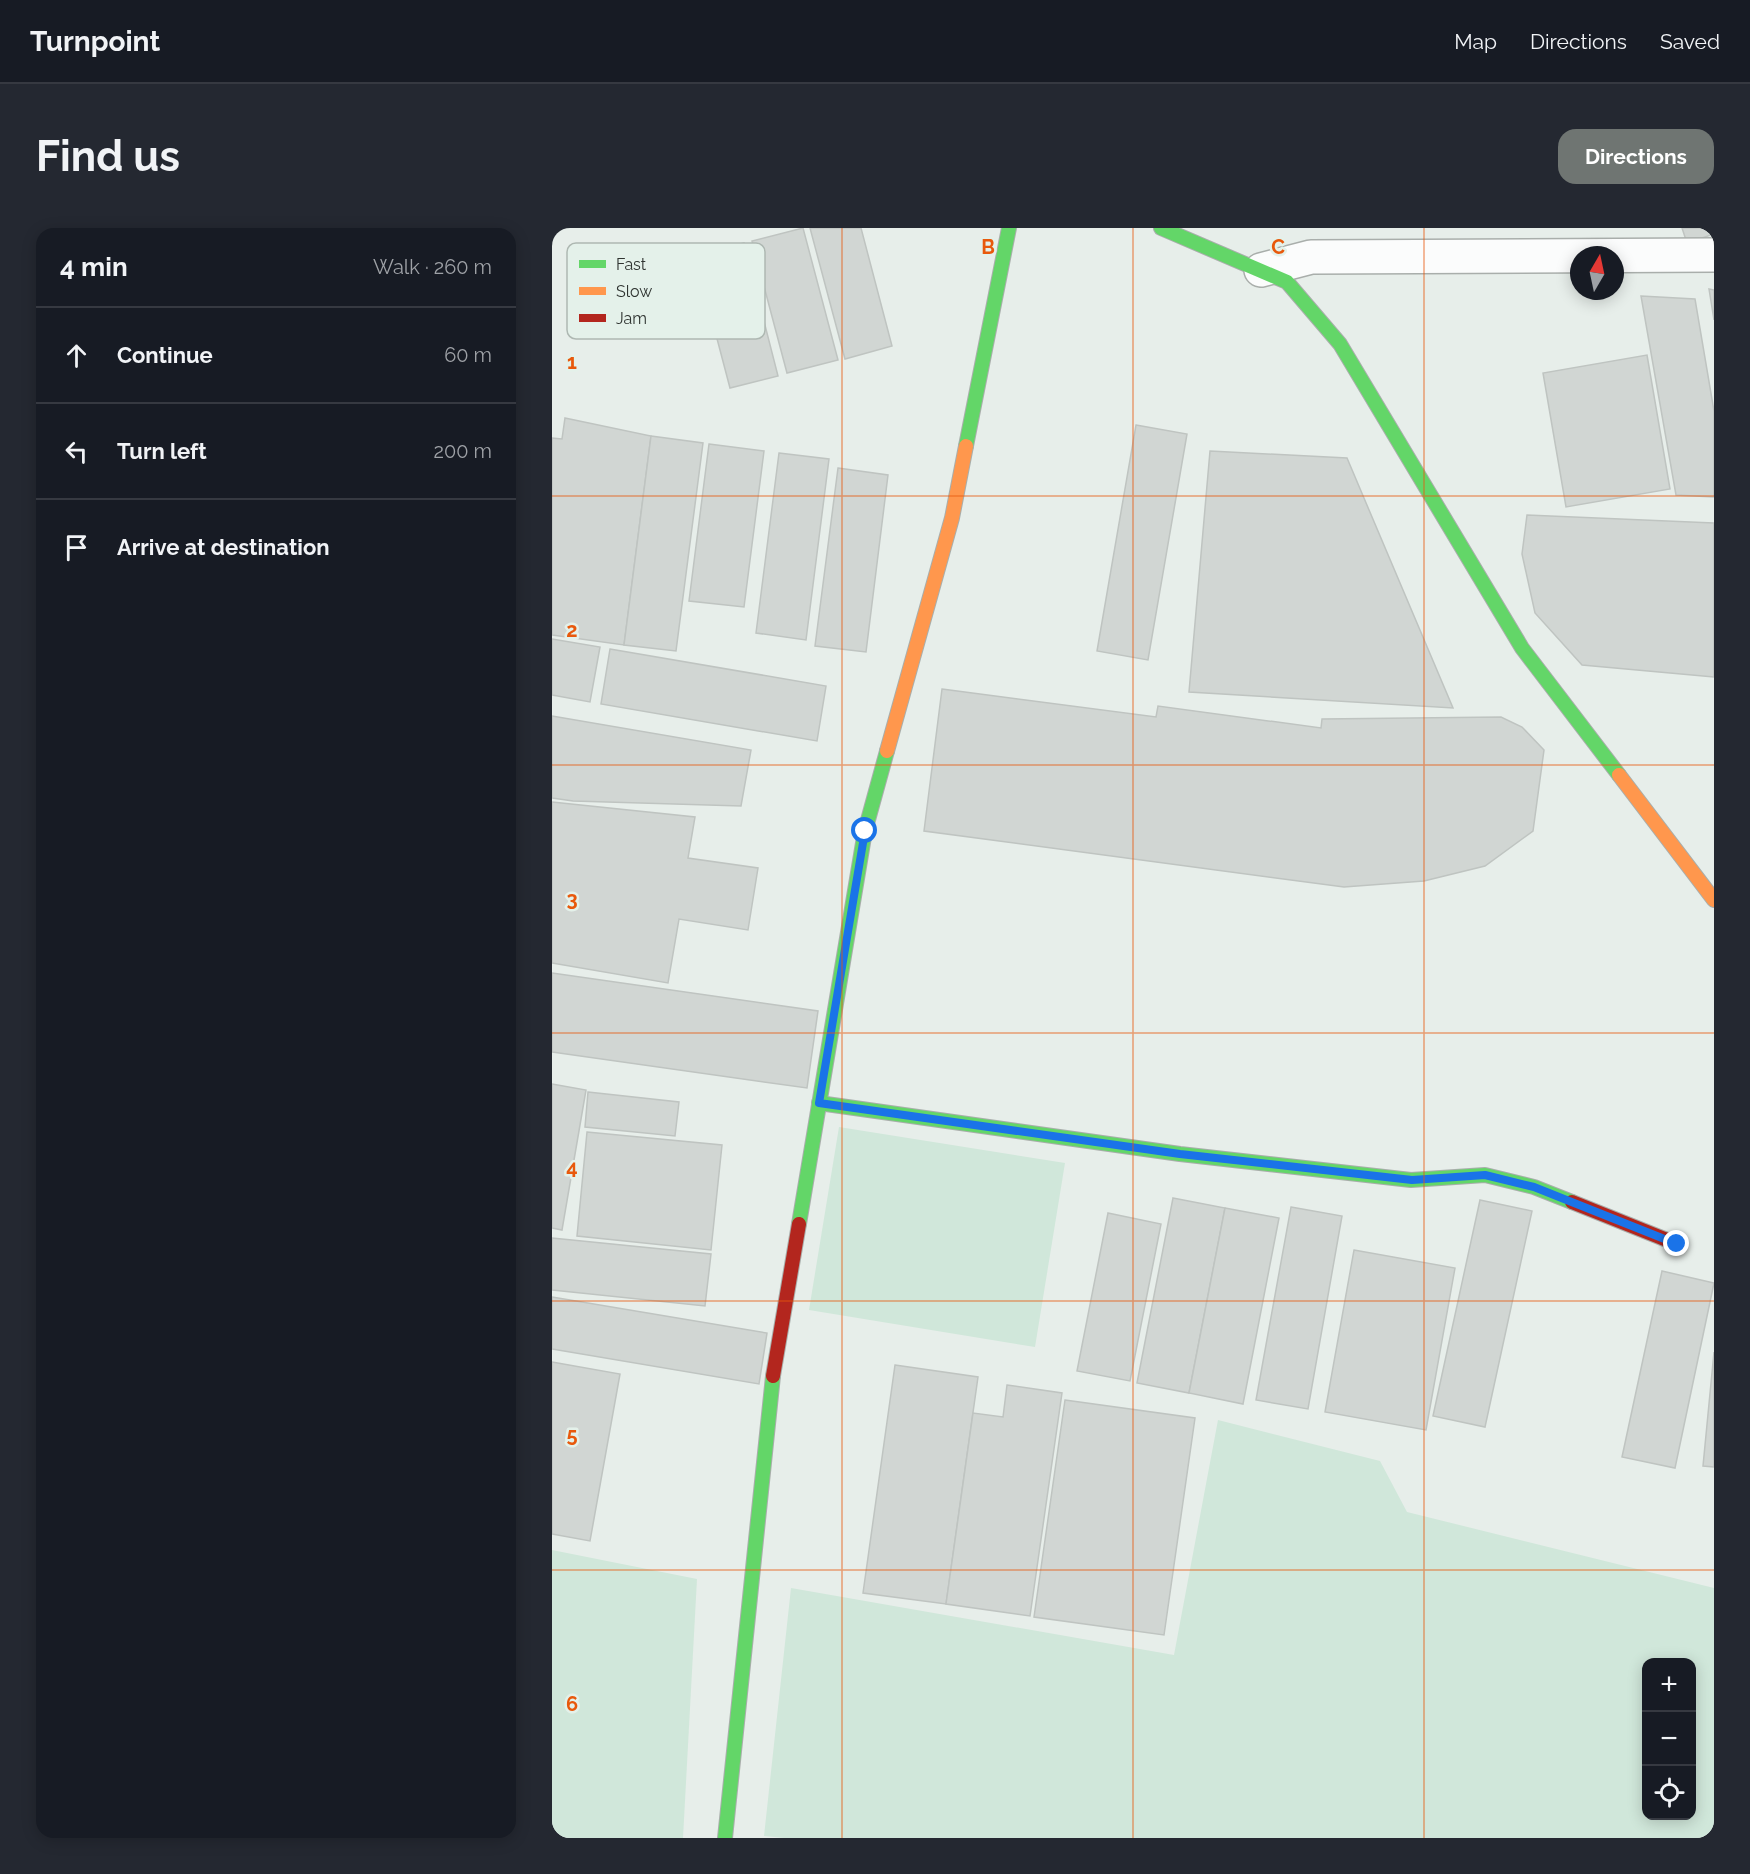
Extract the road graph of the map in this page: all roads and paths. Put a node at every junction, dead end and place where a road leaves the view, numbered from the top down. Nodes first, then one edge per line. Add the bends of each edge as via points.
1 (1009, 228) edge
2 (1161, 228) edge
3 (1714, 255) edge
4 (1261, 270) junction
5 (1714, 900) edge
6 (819, 1103) junction
7 (1677, 1244) dead end
8 (725, 1838) edge

1 - 6 street via 952,518 865,831
2 - 4 street
3 - 4 street via 1311,257
4 - 5 street via 1287,282 1340,345 1522,648
6 - 7 street via 1180,1154 1412,1180 1485,1175 1534,1187
6 - 8 street via 771,1386

